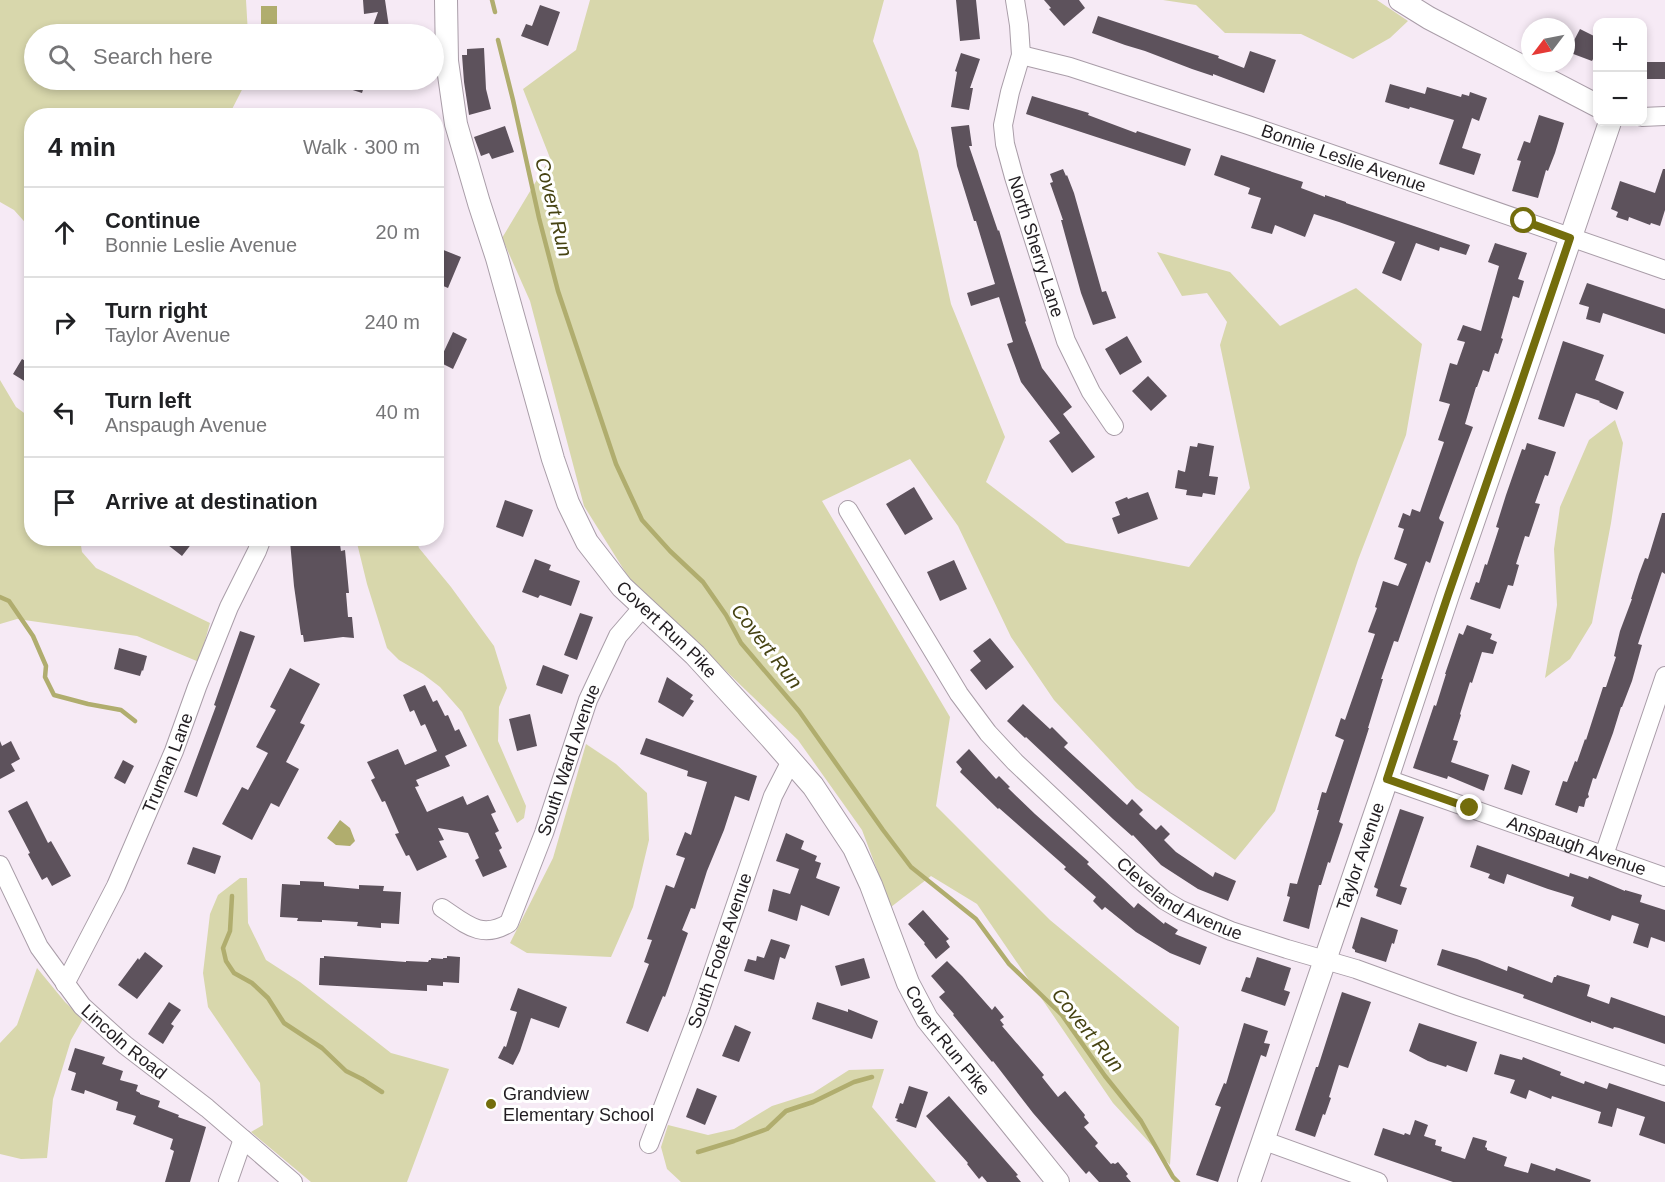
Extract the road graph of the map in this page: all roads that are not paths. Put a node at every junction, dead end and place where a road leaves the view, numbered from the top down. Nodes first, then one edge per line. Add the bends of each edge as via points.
1 (446, 0) edge
2 (1015, 0) edge
3 (1400, 0) edge
4 (1021, 55) junction
5 (1593, 103) edge
6 (1665, 116) edge
7 (1647, 117) edge
8 (1609, 126) edge
9 (1570, 238) junction
10 (1665, 270) edge
11 (1114, 426) dead end
12 (848, 510) dead end
13 (259, 546) edge
14 (643, 607) junction
15 (1665, 676) edge
16 (792, 761) junction
17 (1387, 779) junction
18 (1604, 855) junction
19 (0, 865) edge
20 (1665, 877) edge
21 (442, 909) dead end
22 (1325, 959) junction
23 (65, 984) junction
24 (1665, 1076) edge
25 (243, 1139) junction
26 (1262, 1140) junction
27 (649, 1144) dead end
28 (228, 1182) edge
29 (293, 1182) edge
30 (1058, 1182) edge
31 (1248, 1182) edge
32 (1378, 1182) edge

1 - 14 street, Covert Run Pike via 447,61 456,123 553,459 587,542
2 - 4 street, North Sherry Lane
3 - 5 street
4 - 9 street, Bonnie Leslie Avenue via 1248,125
4 - 11 street, North Sherry Lane via 1003,125 1005,144 1066,341 1091,392
6 - 7 street
8 - 9 street, Taylor Avenue
9 - 10 street, Bonnie Leslie Avenue
9 - 17 street, Taylor Avenue
12 - 22 street, Cleveland Avenue via 959,694 988,734 1138,878 1181,910 1231,931
13 - 23 street, Truman Lane via 229,607 174,751 116,886
14 - 16 street, Covert Run Pike via 695,656
14 - 21 street, South Ward Avenue via 618,636 588,700 544,833 509,922 483,931
15 - 18 street
16 - 27 street, South Foote Avenue via 773,796
16 - 30 street, Covert Run Pike via 854,848 908,983 927,1019
17 - 18 street, Anspaugh Avenue
17 - 22 street, Taylor Avenue
18 - 20 street, Anspaugh Avenue
19 - 23 street, Lincoln Road via 39,947
22 - 24 street, Cleveland Avenue
22 - 26 street, Taylor Avenue
23 - 25 street, Lincoln Road via 82,1006 125,1045
25 - 28 street
25 - 29 street, Lincoln Road
26 - 31 street, Taylor Avenue
26 - 32 street

